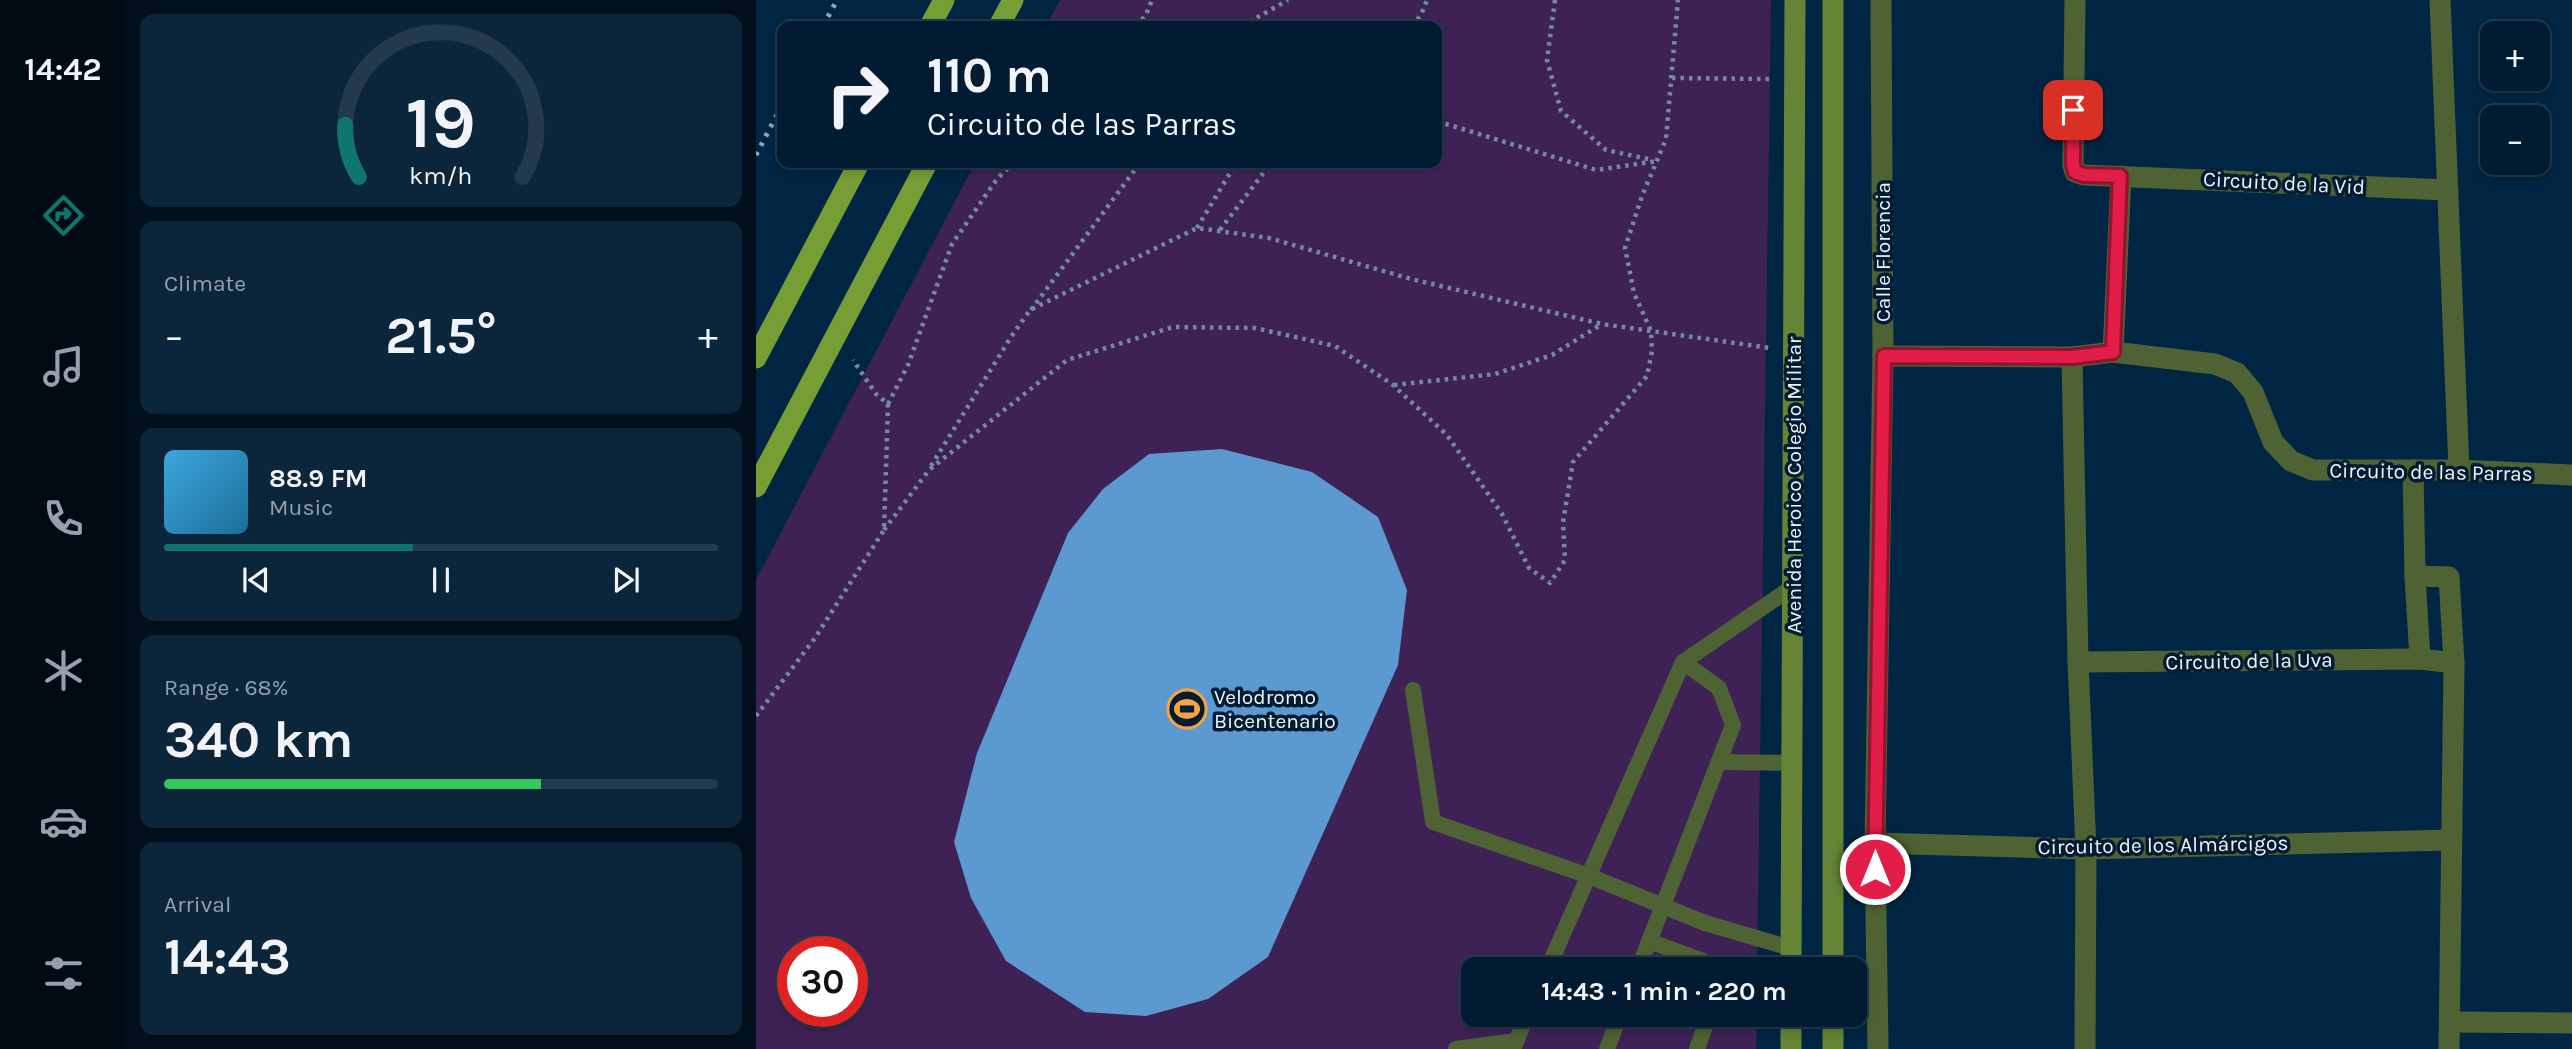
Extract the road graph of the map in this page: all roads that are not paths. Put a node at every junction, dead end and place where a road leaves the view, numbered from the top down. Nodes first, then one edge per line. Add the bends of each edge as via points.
1 (944, 0) edge
2 (1013, 0) edge
3 (1795, 0) edge
4 (1881, 0) edge
5 (2075, 0) edge
6 (2440, 0) edge
7 (1835, 1) edge
8 (933, 21) edge
9 (1002, 21) edge
10 (856, 168) edge
11 (924, 168) edge
12 (2120, 176) junction
13 (2448, 190) junction
14 (2113, 352) junction
15 (1884, 356) junction
16 (2072, 357) junction
17 (756, 358) edge
18 (2413, 470) junction
19 (2459, 470) junction
20 (2572, 475) edge
21 (756, 487) edge
22 (2414, 576) junction
23 (1794, 586) junction
24 (2420, 659) junction
25 (1683, 662) junction
26 (2078, 662) junction
27 (2454, 663) junction
28 (1413, 690) dead end
29 (1719, 762) junction
30 (1793, 763) junction
31 (2451, 840) junction
32 (1875, 843) junction
33 (2086, 849) junction
34 (1589, 876) junction
35 (1662, 907) junction
36 (1649, 941) junction
37 (1553, 957) edge
38 (1643, 957) edge
39 (1692, 957) edge
40 (1786, 957) edge
41 (1791, 957) edge
42 (1833, 957) edge
43 (2450, 1023) junction
44 (2572, 1023) edge
45 (1522, 1027) edge
46 (1615, 1027) edge
47 (1705, 1027) edge
48 (1791, 1027) edge
49 (1833, 1027) edge
50 (1514, 1045) edge
51 (1456, 1049) edge
52 (1607, 1049) edge
53 (1698, 1049) edge
54 (1791, 1049) edge
55 (1833, 1049) edge
56 (1878, 1049) edge
57 (2085, 1049) edge
58 (2449, 1049) edge

1 - 8 main road
2 - 9 main road
3 - 23 street, Avenida Heroico Colegio Militar
4 - 15 street, Calle Florencia
5 - 12 street, Circuito de la Vid via 2073,165 2075,172 2084,175
6 - 13 street
7 - 42 street, Avenida Heroico Colegio Militar
10 - 17 main road
11 - 21 main road
12 - 13 street, Circuito de la Vid
12 - 14 street
13 - 19 street
14 - 16 street, Circuito de las Parras
14 - 18 street, Circuito de las Parras via 2215,365 2237,373 2253,392 2273,442 2291,460 2313,470
15 - 16 street, Circuito de las Parras
15 - 32 street, Calle Florencia
16 - 26 street
18 - 19 street, Circuito de las Parras
18 - 22 street
19 - 20 street, Circuito de las Parras
22 - 24 street
22 - 27 street via 2449,577
23 - 25 lane
23 - 30 street, Avenida Heroico Colegio Militar
24 - 26 street, Circuito de la Uva
24 - 27 street, Circuito de la Uva
25 - 29 lane via 1719,688 1733,724
25 - 34 lane
26 - 33 street
27 - 31 street
28 - 34 lane via 1433,822
29 - 30 lane
29 - 35 lane
30 - 41 street, Avenida Heroico Colegio Militar
31 - 33 street, Circuito de los Almárcigos
31 - 43 street
32 - 33 street, Circuito de los Almárcigos
32 - 56 street, Calle Florencia
33 - 57 street
34 - 35 lane
34 - 37 lane
35 - 36 lane
35 - 40 lane
36 - 38 lane
36 - 39 lane
43 - 44 street
43 - 58 street
45 - 50 lane
46 - 52 lane
47 - 53 lane
48 - 54 street
49 - 55 street
50 - 51 lane

